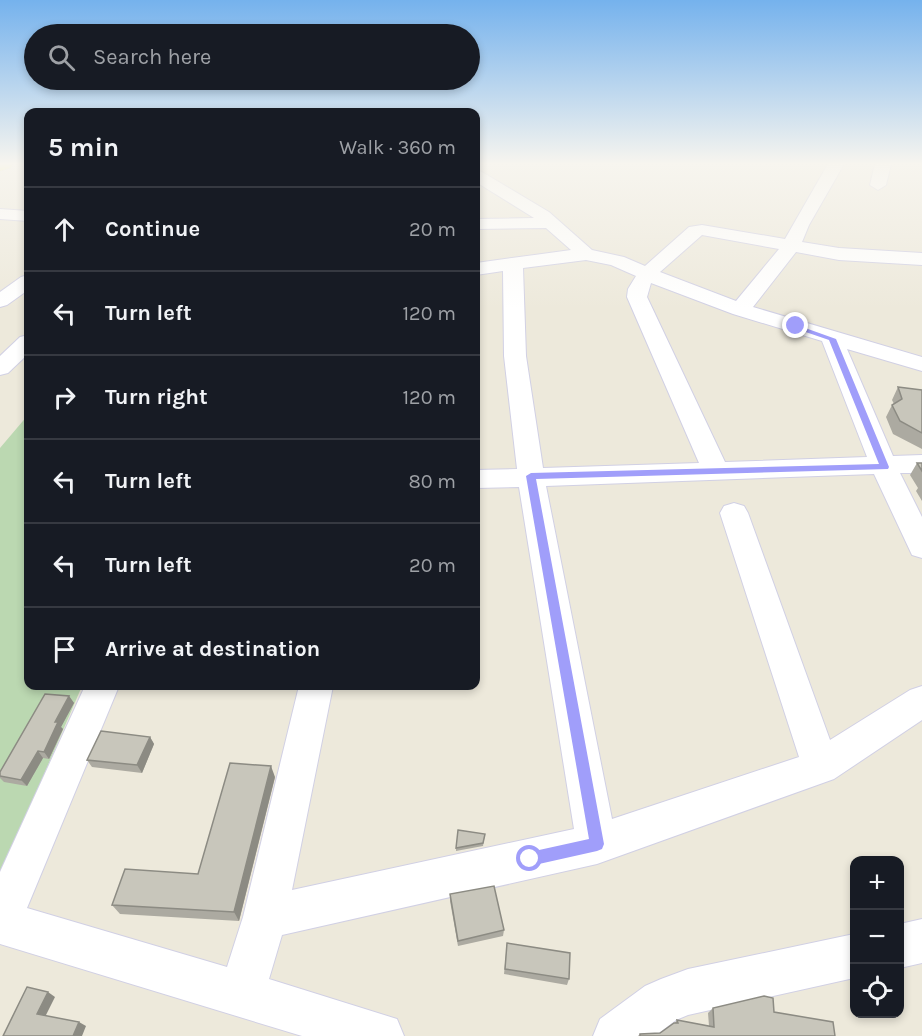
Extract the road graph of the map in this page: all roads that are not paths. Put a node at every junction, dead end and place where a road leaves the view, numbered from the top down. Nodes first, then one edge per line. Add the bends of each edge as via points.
1 (534, 212) edge
2 (807, 212) edge
3 (0, 214) edge
4 (24, 216) edge
5 (551, 223) junction
6 (480, 224) edge
7 (791, 246) junction
8 (586, 254) junction
9 (922, 259) edge
10 (513, 264) junction
11 (480, 268) edge
12 (647, 275) junction
13 (24, 284) edge
14 (0, 301) edge
15 (740, 310) junction
16 (832, 339) junction
17 (24, 346) edge
18 (922, 364) edge
19 (0, 368) edge
20 (922, 384) edge
21 (922, 464) edge
22 (884, 467) junction
23 (716, 470) junction
24 (531, 476) junction
25 (480, 479) edge
26 (734, 513) dead end
27 (922, 547) edge
28 (100, 690) edge
29 (315, 690) edge
30 (922, 701) edge
31 (821, 767) junction
32 (597, 844) junction
33 (265, 917) junction
34 (0, 921) edge
35 (922, 942) edge
36 (904, 945) edge
37 (850, 957) edge
38 (242, 993) junction
39 (380, 1036) edge
40 (617, 1036) edge

1 - 5 street
2 - 7 street
3 - 4 street
5 - 6 street
5 - 8 street
7 - 9 street via 839,254
7 - 12 street via 695,231
7 - 15 street
8 - 10 street
8 - 12 street via 617,261
10 - 11 street
10 - 24 street via 515,356
12 - 15 street
12 - 23 street via 638,287 637,297
13 - 14 street
15 - 16 street
16 - 18 street
16 - 20 street
16 - 22 street
17 - 19 street
21 - 22 street
22 - 23 street
22 - 27 street
23 - 24 street
24 - 25 street
24 - 32 street
26 - 31 street
28 - 34 street
29 - 33 street
30 - 31 street
31 - 32 street
32 - 33 street
33 - 38 street
34 - 38 street
35 - 36 street
37 - 40 street via 688,992 661,1002
38 - 39 street

